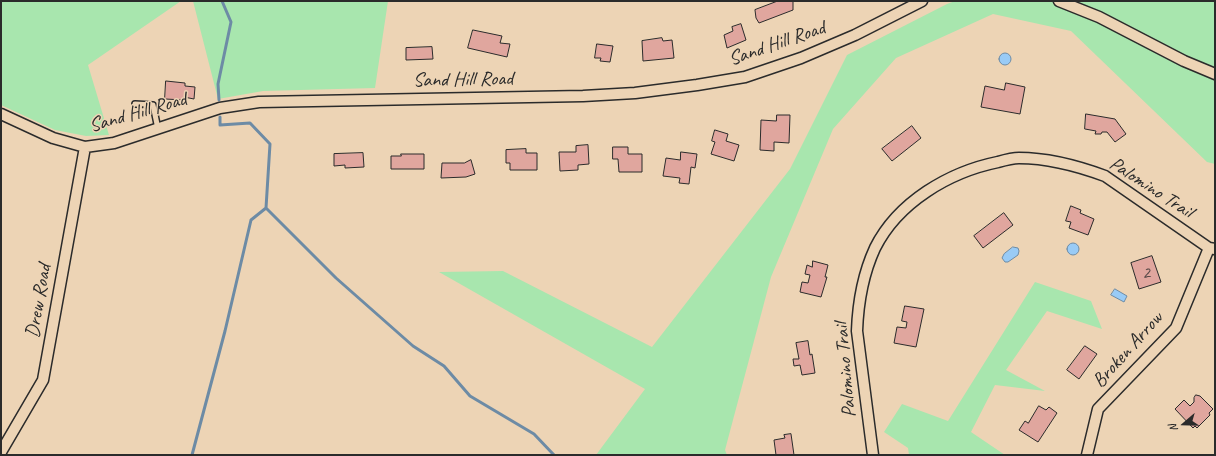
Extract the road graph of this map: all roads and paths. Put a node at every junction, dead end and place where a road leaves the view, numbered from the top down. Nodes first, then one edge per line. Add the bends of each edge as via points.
1 (922, 1) edge
2 (1059, 1) edge
3 (1215, 74) edge
4 (135, 104) dead end
5 (1, 114) edge
6 (158, 129) junction
7 (85, 147) junction
8 (1212, 248) edge
9 (1, 452) edge
10 (873, 455) edge
11 (1087, 455) edge

1 - 6 street, Sand Hill Road via 855,35 801,58 745,77 697,86 583,96 259,102 220,108
2 - 3 street via 1099,17 1184,61
4 - 6 lane via 152,105
5 - 7 street, Sand Hill Road via 53,138
6 - 7 street, Sand Hill Road via 114,143
7 - 9 street, Drew Road via 42,380
8 - 10 street, Palomino Trail via 1105,176 1053,161 1015,158 964,171 940,183 911,204 885,231 875,249 862,288 857,331
8 - 11 street, Broken Arrow via 1176,328 1098,409

